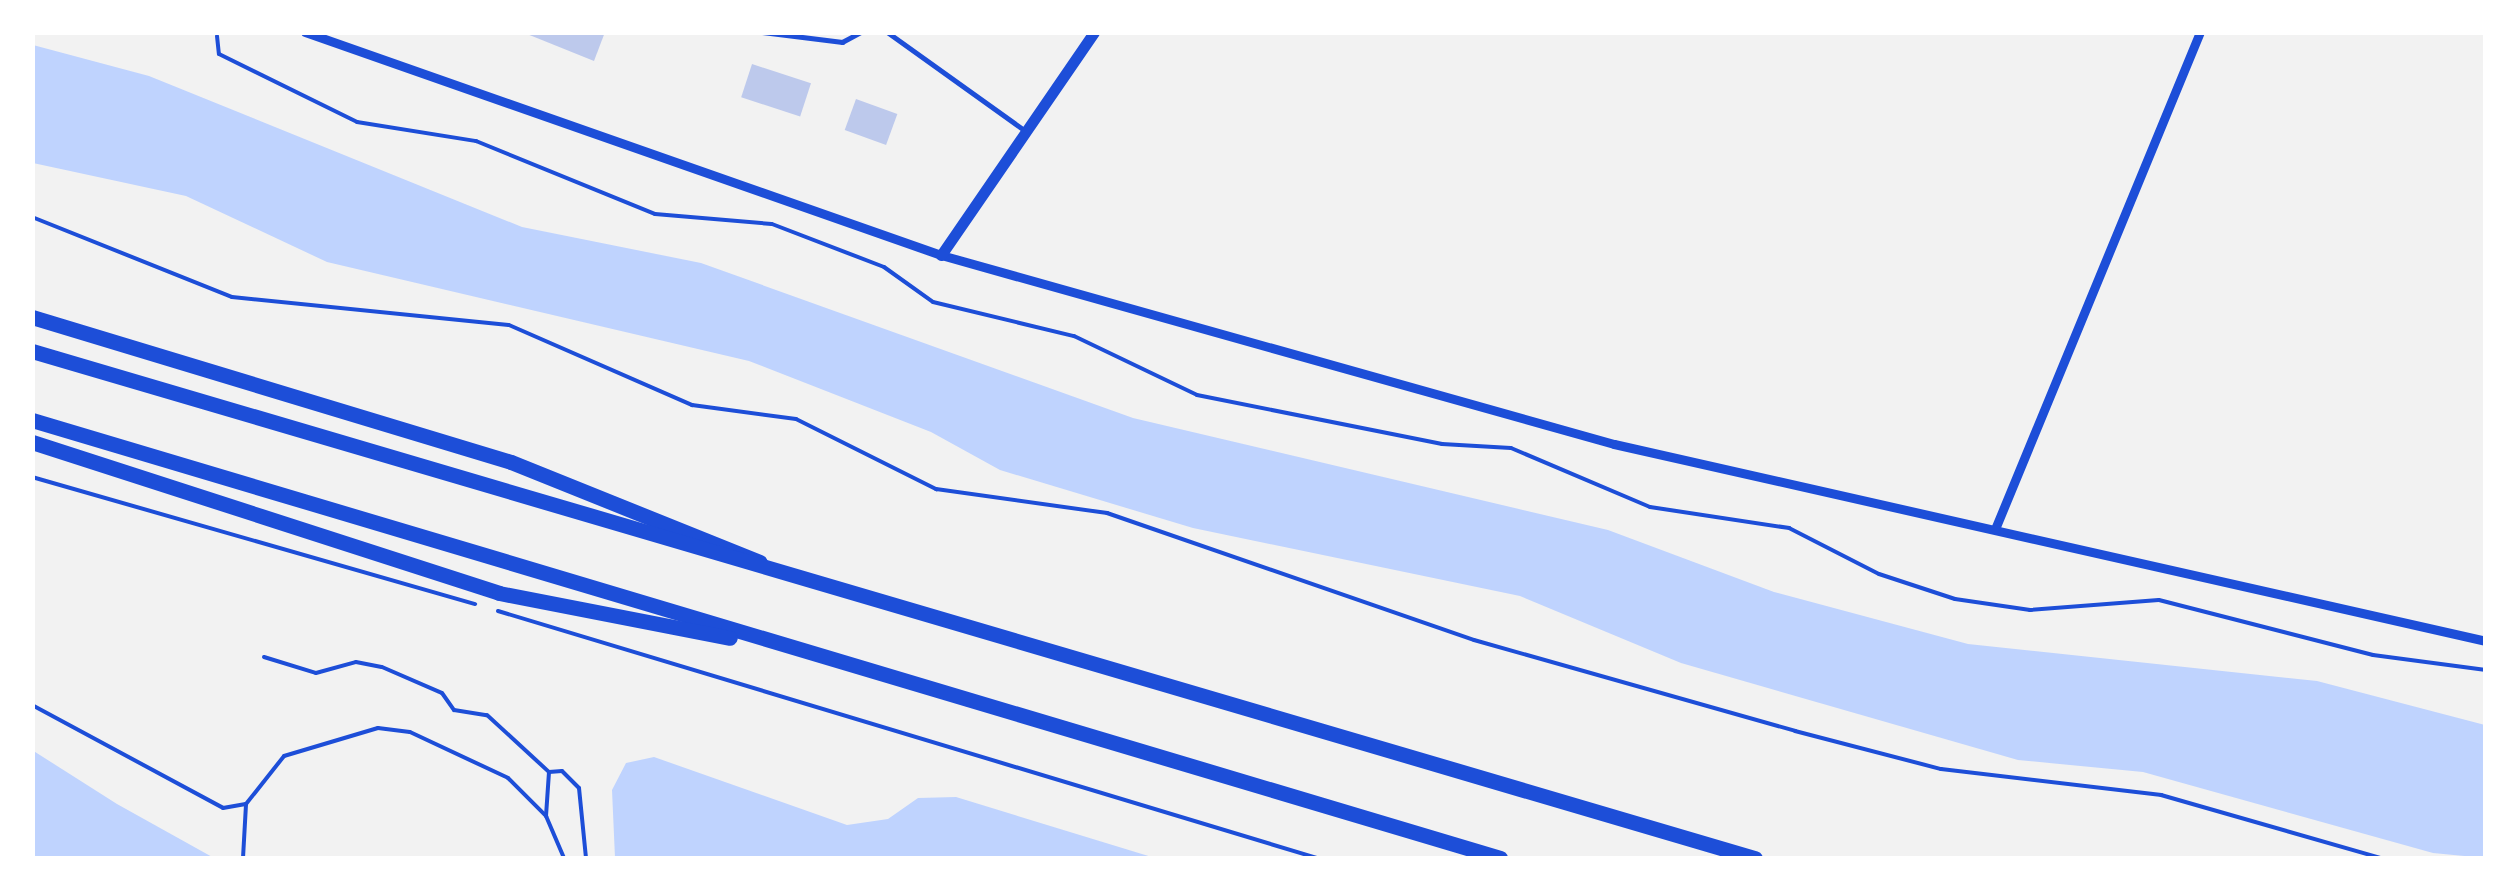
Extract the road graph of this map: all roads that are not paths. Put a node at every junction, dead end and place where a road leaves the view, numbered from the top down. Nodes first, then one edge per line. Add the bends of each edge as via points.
1 (304, 32) edge
2 (762, 32) edge
3 (861, 32) edge
4 (887, 32) edge
5 (1094, 32) edge
6 (2200, 32) edge
7 (1026, 132) junction
8 (942, 255) junction
9 (32, 314) edge
10 (32, 352) edge
11 (32, 420) edge
12 (32, 442) edge
13 (1995, 529) junction
14 (852, 600) junction
15 (2486, 641) edge
16 (818, 655) junction
17 (1500, 858) edge
18 (1755, 858) edge

1 - 8 street
2 - 3 lane via 842,42
4 - 7 lane
5 - 7 street
6 - 13 street
7 - 8 street
8 - 13 street via 1614,444
9 - 14 highway via 511,462
10 - 14 highway
11 - 16 highway
12 - 16 highway via 499,593
13 - 15 street
14 - 18 highway
16 - 17 highway

